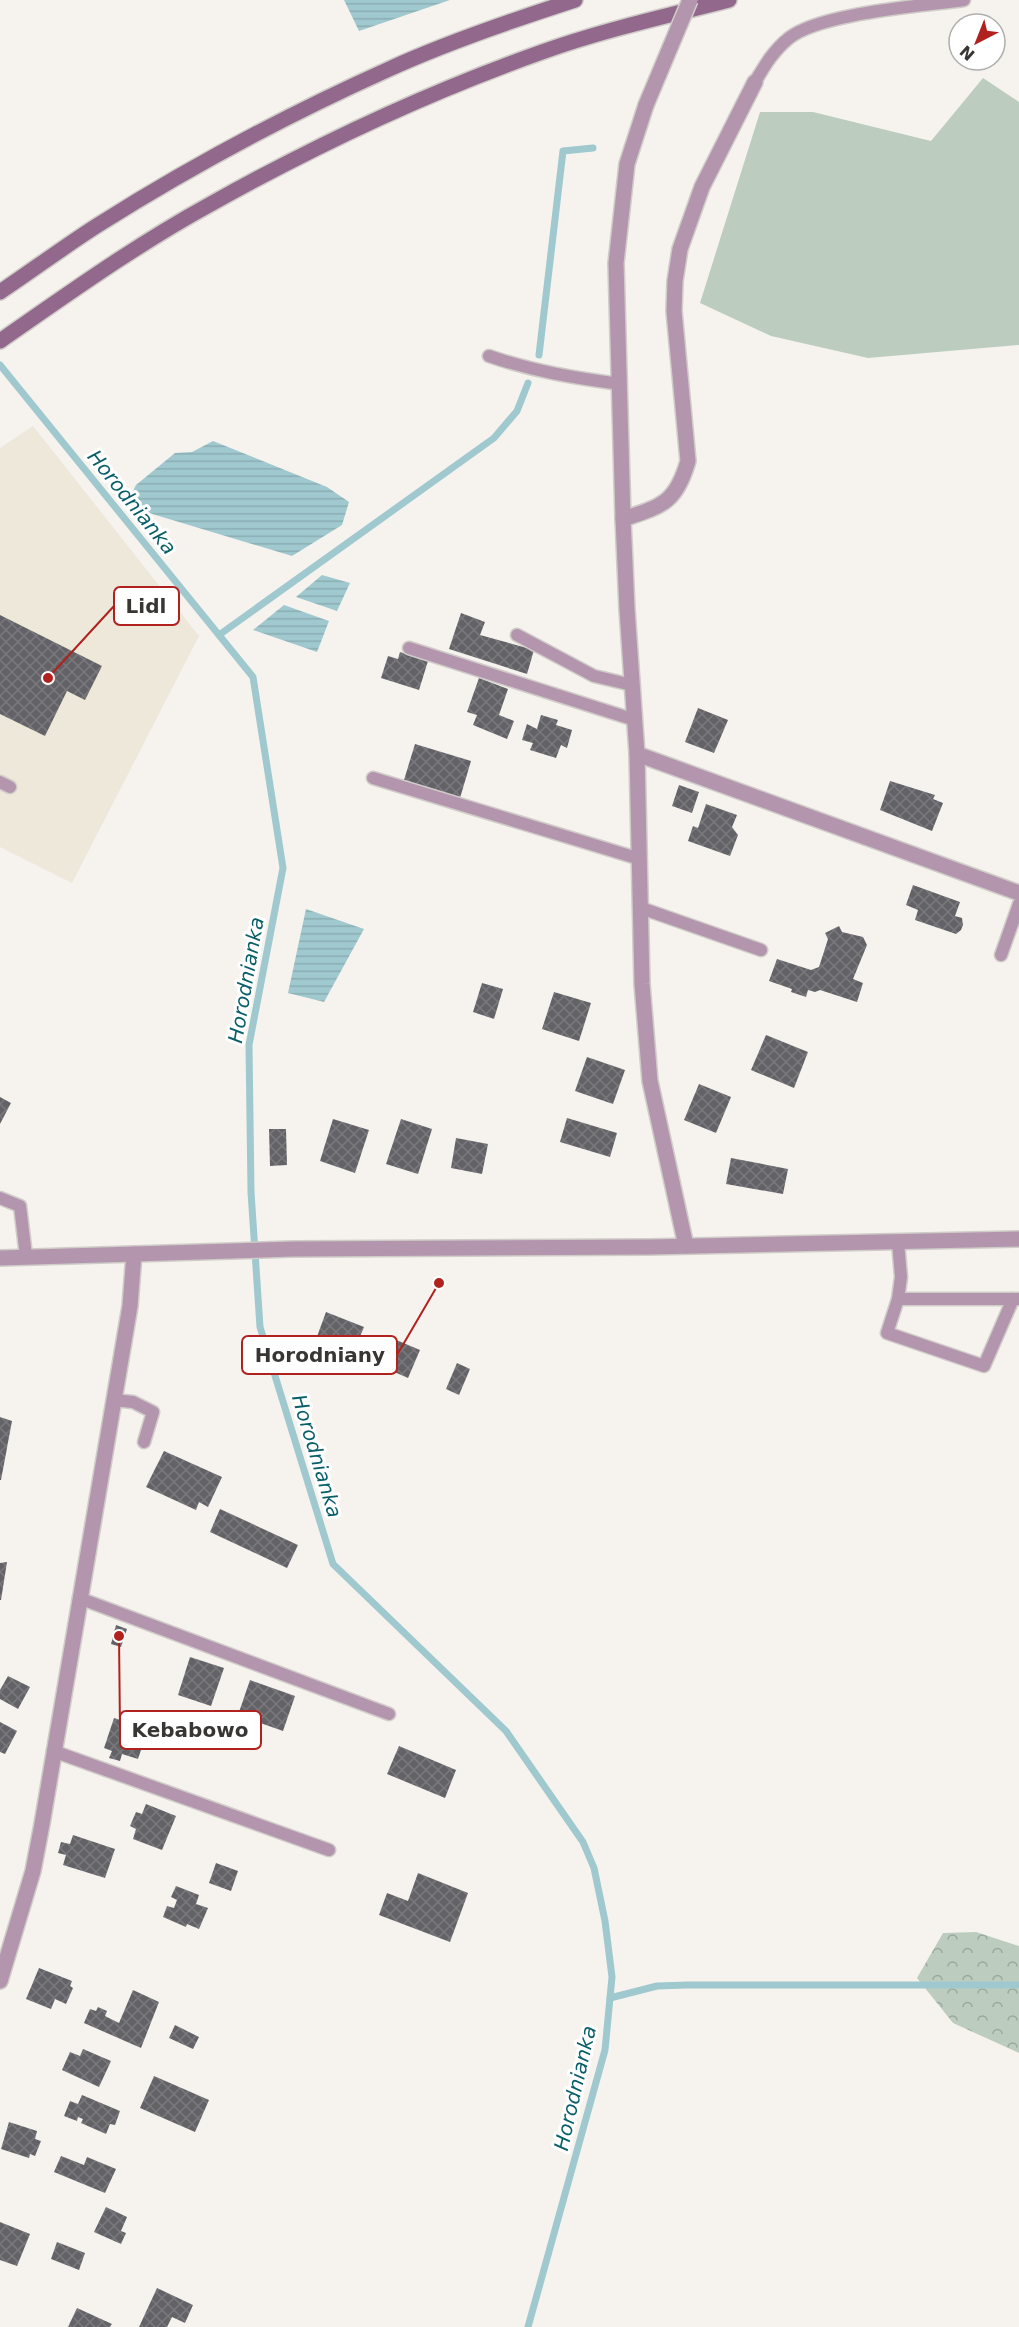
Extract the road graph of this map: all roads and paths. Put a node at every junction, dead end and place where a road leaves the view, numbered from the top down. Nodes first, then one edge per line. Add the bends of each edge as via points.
1 (574, 0) edge
2 (690, 0) edge
3 (729, 0) edge
4 (964, 0) edge
5 (755, 82) joint
6 (0, 292) edge
7 (0, 341) edge
8 (489, 356) dead end
9 (620, 384) junction
10 (623, 519) junction
11 (517, 635) dead end
12 (410, 648) dead end
13 (632, 685) junction
14 (635, 720) junction
15 (637, 754) junction
16 (373, 778) dead end
17 (640, 859) junction
18 (1019, 893) edge
19 (1019, 904) edge
20 (641, 908) junction
21 (761, 950) dead end
22 (1001, 955) dead end
23 (0, 1198) edge
24 (1019, 1239) edge
25 (898, 1242) junction
26 (686, 1246) junction
27 (134, 1254) junction
28 (26, 1256) junction
29 (0, 1258) edge
30 (898, 1299) junction
31 (1016, 1299) edge
32 (112, 1400) junction
33 (144, 1442) dead end
34 (79, 1598) junction
35 (389, 1714) dead end
36 (53, 1751) junction
37 (329, 1850) dead end
38 (0, 1981) edge

1 - 6 main road via 388,69 266,129 97,226
2 - 9 street, bridge via 646,105 627,164 616,263
3 - 7 main road via 543,51 412,102 306,152 207,206
4 - 5 lane via 839,18 806,28 769,58
5 - 10 street via 702,187 680,249 674,310 688,461 682,482 672,497 657,507
8 - 9 lane via 529,369
9 - 10 street
10 - 13 street
11 - 13 lane via 594,676
12 - 14 lane
13 - 14 street
14 - 15 street
15 - 17 street
15 - 18 street
16 - 17 lane
17 - 20 street
19 - 22 lane
20 - 21 lane
20 - 26 street via 650,1081
23 - 28 lane via 20,1206
24 - 25 street
25 - 26 street
25 - 30 lane
26 - 27 street
27 - 28 street
27 - 32 street via 132,1296
28 - 29 street
30 - 31 lane
30 - 31 lane via 888,1333 984,1366
32 - 33 lane via 133,1402 153,1412
32 - 34 street
34 - 35 lane
34 - 36 street
36 - 37 lane
36 - 38 street via 33,1870

